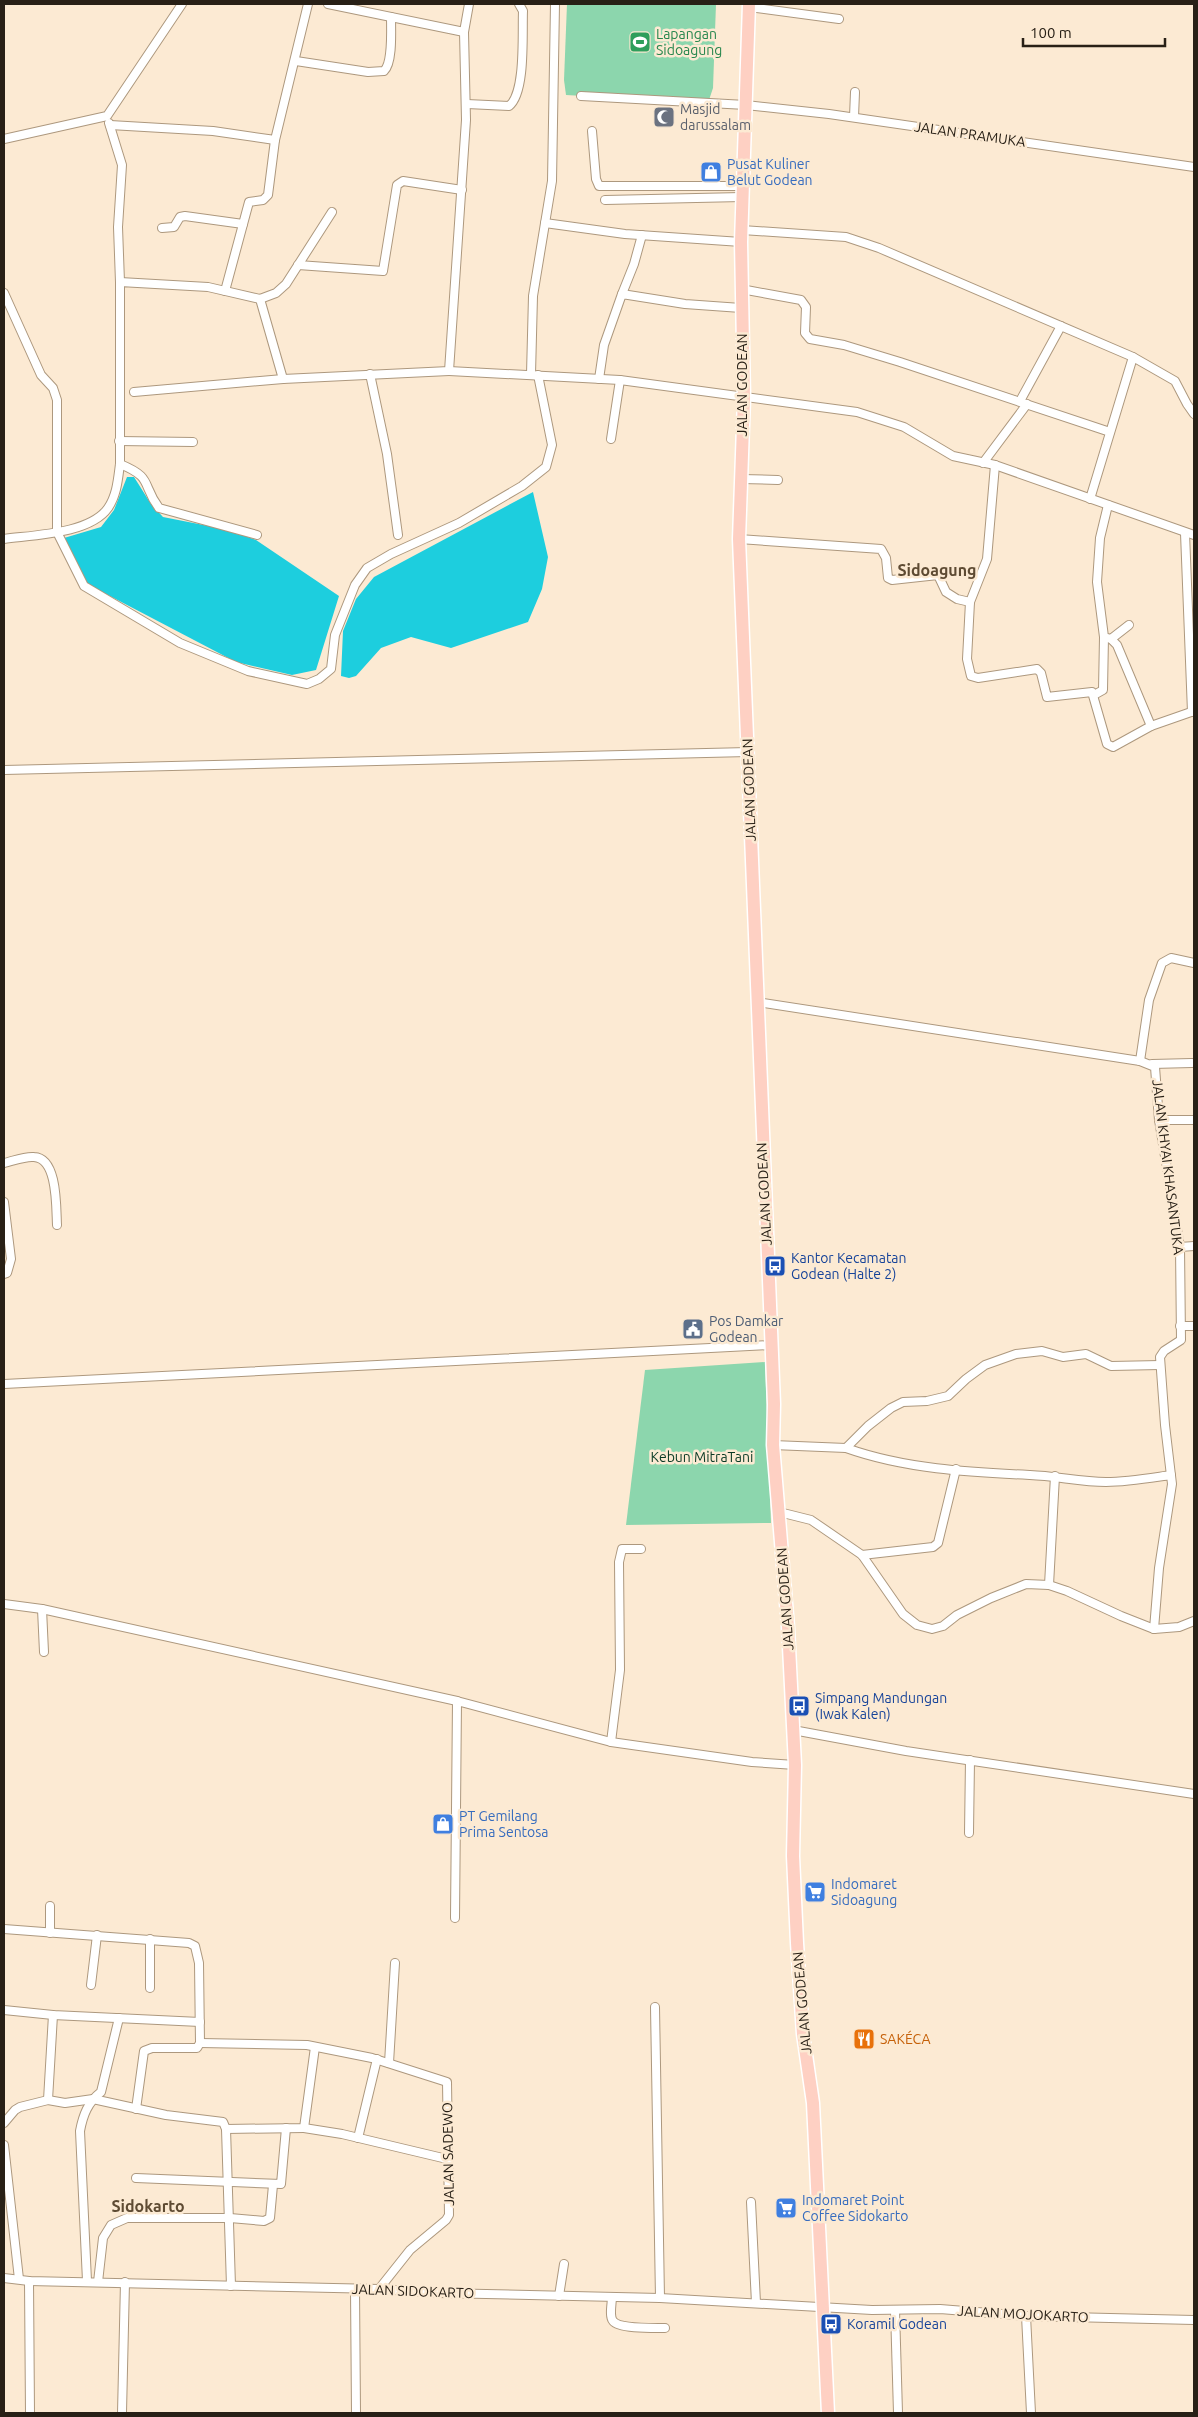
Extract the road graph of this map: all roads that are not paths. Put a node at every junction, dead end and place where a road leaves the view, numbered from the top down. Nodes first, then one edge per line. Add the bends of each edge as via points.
1 (182, 4) edge
2 (308, 4) edge
3 (328, 4) edge
4 (469, 4) edge
5 (519, 4) edge
6 (555, 4) edge
7 (749, 5) edge
8 (392, 17) junction
9 (839, 19) dead end
10 (464, 32) junction
11 (296, 61) junction
12 (855, 92) dead end
13 (581, 96) dead end
14 (467, 104) junction
15 (746, 105) junction
16 (107, 116) junction
17 (854, 117) junction
18 (110, 125) junction
19 (592, 130) dead end
20 (4, 139) edge
21 (276, 140) junction
22 (1194, 167) edge
23 (462, 190) junction
24 (743, 192) junction
25 (605, 200) dead end
26 (332, 212) dead end
27 (545, 223) junction
28 (243, 224) junction
29 (162, 228) dead end
30 (642, 235) junction
31 (741, 236) junction
32 (298, 266) junction
33 (120, 282) junction
34 (741, 289) junction
35 (225, 291) junction
36 (4, 293) edge
37 (622, 294) junction
38 (260, 299) junction
39 (741, 308) junction
40 (1061, 326) junction
41 (1133, 357) junction
42 (450, 372) junction
43 (370, 374) junction
44 (535, 375) junction
45 (283, 379) junction
46 (599, 379) junction
47 (620, 380) junction
48 (134, 392) dead end
49 (744, 398) junction
50 (1023, 402) junction
51 (1194, 414) edge
52 (1110, 432) junction
53 (611, 439) dead end
54 (119, 441) junction
55 (193, 442) dead end
56 (983, 463) junction
57 (120, 464) junction
58 (995, 465) junction
59 (741, 479) junction
60 (778, 480) dead end
61 (1090, 499) junction
62 (1108, 505) junction
63 (57, 532) junction
64 (1185, 533) junction
65 (257, 535) dead end
66 (398, 535) dead end
67 (1194, 535) edge
68 (4, 539) edge
69 (739, 539) junction
70 (970, 602) junction
71 (1128, 625) dead end
72 (1107, 638) junction
73 (1094, 695) junction
74 (1193, 712) edge
75 (1151, 726) junction
76 (748, 752) junction
77 (4, 770) edge
78 (1194, 963) edge
79 (756, 1002) junction
80 (1140, 1061) junction
81 (1192, 1063) dead end
82 (1152, 1064) junction
83 (1159, 1120) junction
84 (1194, 1120) edge
85 (4, 1163) edge
86 (4, 1202) edge
87 (57, 1225) dead end
88 (1194, 1246) edge
89 (1180, 1247) junction
90 (4, 1274) edge
91 (1180, 1326) junction
92 (1194, 1326) edge
93 (771, 1345) junction
94 (1160, 1365) junction
95 (4, 1384) edge
96 (774, 1445) junction
97 (846, 1448) junction
98 (956, 1469) junction
99 (1171, 1475) junction
100 (1055, 1476) junction
101 (778, 1512) junction
102 (641, 1549) dead end
103 (862, 1555) junction
104 (1048, 1585) junction
105 (4, 1604) edge
106 (42, 1609) junction
107 (1194, 1621) edge
108 (1154, 1629) junction
109 (44, 1652) dead end
110 (457, 1701) junction
111 (794, 1730) junction
112 (611, 1742) junction
113 (970, 1760) junction
114 (795, 1765) junction
115 (1194, 1794) edge
116 (969, 1833) dead end
117 (50, 1906) dead end
118 (455, 1918) dead end
119 (4, 1929) edge
120 (50, 1933) junction
121 (98, 1935) junction
122 (150, 1939) junction
123 (395, 1963) dead end
124 (91, 1985) dead end
125 (150, 1988) dead end
126 (655, 2007) dead end
127 (4, 2010) edge
128 (53, 2015) junction
129 (118, 2018) junction
130 (200, 2022) junction
131 (200, 2043) junction
132 (315, 2047) junction
133 (377, 2060) junction
134 (389, 2063) junction
135 (93, 2099) junction
136 (48, 2100) junction
137 (136, 2109) junction
138 (4, 2123) edge
139 (286, 2128) junction
140 (304, 2128) junction
141 (226, 2129) junction
142 (358, 2138) junction
143 (4, 2145) edge
144 (447, 2159) junction
145 (136, 2178) dead end
146 (228, 2180) junction
147 (273, 2185) junction
148 (751, 2202) dead end
149 (230, 2218) junction
150 (564, 2264) dead end
151 (4, 2278) edge
152 (19, 2279) junction
153 (29, 2281) junction
154 (87, 2282) junction
155 (98, 2282) junction
156 (124, 2282) junction
157 (231, 2286) junction
158 (355, 2288) junction
159 (379, 2288) junction
160 (559, 2296) junction
161 (612, 2297) junction
162 (660, 2298) junction
163 (756, 2302) junction
164 (822, 2307) junction
165 (895, 2310) junction
166 (1026, 2316) junction
167 (1194, 2320) edge
168 (665, 2328) dead end
169 (30, 2413) edge
170 (122, 2413) edge
171 (356, 2413) edge
172 (828, 2413) edge
173 (898, 2413) edge
174 (1031, 2413) edge

1 - 16 street
2 - 11 street
3 - 8 street
4 - 10 street
5 - 14 street via 523,12 520,79 514,103 509,106
6 - 27 street via 552,181
7 - 9 street
7 - 15 main road, JALAN GODEAN
8 - 10 street
8 - 11 street via 390,57 384,72
10 - 14 street
11 - 21 street
12 - 17 street
13 - 15 street, JALAN PRAMUKA
14 - 23 street
15 - 17 street, JALAN PRAMUKA
15 - 24 main road, JALAN GODEAN
16 - 18 street
16 - 20 street
17 - 22 street, JALAN PRAMUKA
18 - 21 street via 213,130
18 - 33 street via 122,166 118,227
19 - 24 street via 599,186
21 - 28 street via 268,194 263,200 249,202
23 - 32 street via 402,181 397,184 383,271
23 - 42 street
24 - 25 street
24 - 31 main road, JALAN GODEAN
26 - 32 street
27 - 30 street
27 - 44 street via 533,296
28 - 29 street via 185,216 180,217 174,227
28 - 35 street
30 - 31 street
30 - 37 street
31 - 34 main road, JALAN GODEAN
31 - 40 street via 846,237
32 - 38 street via 281,288
33 - 35 street via 208,286
33 - 54 street
34 - 39 main road, JALAN GODEAN
34 - 50 street via 801,300 806,307 805,333 815,341 844,345
35 - 38 street
36 - 63 street via 41,375 54,388 58,400
37 - 39 street via 685,304
37 - 46 street via 604,345
38 - 45 street
39 - 49 main road, JALAN GODEAN
40 - 41 street
40 - 50 street
41 - 51 street via 1175,381
41 - 52 street
42 - 43 street
42 - 44 street
43 - 45 street
43 - 66 street via 387,454
44 - 46 street
44 - 63 street via 552,445 546,467 522,486 459,523 367,568 355,585 334,635 331,669 307,684 248,671 180,643 84,586
45 - 48 street
46 - 47 street
47 - 49 street
47 - 53 street
49 - 56 street via 857,412 904,427 953,456
49 - 59 main road, JALAN GODEAN
50 - 52 street
50 - 56 street
52 - 61 street
54 - 55 street
54 - 57 street
56 - 58 street
57 - 63 street via 114,496 100,518
57 - 65 street via 141,475 159,508
58 - 61 street
58 - 70 street via 987,559
59 - 60 street
59 - 69 main road, JALAN GODEAN
61 - 62 street
62 - 64 street
62 - 72 street via 1100,538 1097,582
63 - 68 street
64 - 67 street
64 - 74 street
69 - 70 street via 881,549 886,558 888,578 938,575 946,592
69 - 76 main road, JALAN GODEAN
70 - 73 street via 967,659 971,676 978,678 1037,669 1047,697 1089,691
71 - 72 street
72 - 73 street via 1103,690
72 - 75 street via 1117,645
73 - 75 street via 1107,744 1117,746
74 - 75 street
76 - 77 street
76 - 79 main road, JALAN GODEAN
78 - 80 street via 1170,958 1162,963 1149,1000
79 - 80 street, JALAN KHYAI KHASANTUKA
79 - 93 main road, JALAN GODEAN
80 - 82 street, JALAN KHYAI KHASANTUKA
81 - 82 street
82 - 83 street, JALAN KHYAI KHASANTUKA via 1156,1070
83 - 84 street
83 - 89 street, JALAN KHYAI KHASANTUKA
85 - 87 street via 35,1157 45,1162 54,1178
86 - 90 street via 11,1259
88 - 89 street
89 - 91 street, JALAN KHYAI KHASANTUKA
91 - 92 street
91 - 94 street, JALAN KHYAI KHASANTUKA via 1180,1341 1162,1352
93 - 95 street
93 - 96 main road, JALAN GODEAN
94 - 97 street via 1111,1366 1086,1354 1063,1356 1042,1351 1016,1354 985,1365 948,1396 903,1402 891,1408
94 - 99 street
96 - 97 street
96 - 101 main road, JALAN GODEAN
97 - 98 street via 919,1466
98 - 100 street
98 - 103 street via 938,1543
99 - 100 street via 1106,1482
99 - 108 street
100 - 104 street
101 - 103 street via 811,1520
101 - 111 main road, JALAN GODEAN
102 - 112 street via 622,1549 619,1562 620,1670
103 - 104 street via 902,1614 917,1625 928,1628 943,1626 957,1614 1008,1590 1026,1584
104 - 108 street
105 - 106 street
106 - 109 street
106 - 110 street
107 - 108 street via 1179,1627
110 - 112 street
110 - 118 street
111 - 113 street
111 - 114 main road, JALAN GODEAN
112 - 114 street
113 - 115 street
113 - 116 street
114 - 164 main road, JALAN GODEAN via 793,1856 797,1943 803,2034 812,2103
117 - 120 street
119 - 120 street
120 - 121 street
121 - 122 street
121 - 124 street
122 - 125 street
122 - 130 street via 189,1943 198,1951
123 - 134 street
126 - 162 street
127 - 128 street
128 - 129 street
128 - 136 street
129 - 130 street
129 - 135 street via 101,2092
130 - 131 street
131 - 132 street
131 - 137 street via 197,2048 152,2048 144,2051
132 - 133 street
132 - 140 street
133 - 134 street
133 - 142 street
134 - 144 street, JALAN SADEWO via 447,2082
135 - 136 street via 65,2103
135 - 137 street
135 - 154 street via 85,2112 80,2131
136 - 138 street via 15,2110
137 - 141 street via 220,2120 226,2124
139 - 140 street
139 - 141 street
139 - 147 street via 281,2184
140 - 142 street
141 - 146 street
142 - 144 street
143 - 152 street
144 - 159 street, JALAN SADEWO via 449,2215 410,2250
145 - 146 street
146 - 147 street
146 - 149 street
147 - 149 street via 268,2220
148 - 163 street
149 - 155 street via 127,2218 111,2225 103,2238
149 - 157 street
150 - 160 street
151 - 152 street, JALAN SIDOKARTO
152 - 153 street, JALAN SIDOKARTO
153 - 154 street, JALAN SIDOKARTO
153 - 169 street
154 - 155 street, JALAN SIDOKARTO
155 - 156 street, JALAN SIDOKARTO
156 - 157 street, JALAN SIDOKARTO
156 - 170 street
157 - 158 street, JALAN SIDOKARTO
158 - 159 street, JALAN SIDOKARTO
158 - 171 street
159 - 160 street, JALAN SIDOKARTO
160 - 161 street, JALAN SIDOKARTO
161 - 162 street, JALAN SIDOKARTO
161 - 168 street via 613,2322 620,2326
162 - 163 street, JALAN SIDOKARTO
163 - 164 street, JALAN SIDOKARTO
164 - 165 street, JALAN MOJOKARTO
164 - 172 main road, JALAN GODEAN
165 - 166 street, JALAN MOJOKARTO via 940,2308
165 - 173 street
166 - 167 street, JALAN MOJOKARTO
166 - 174 street

